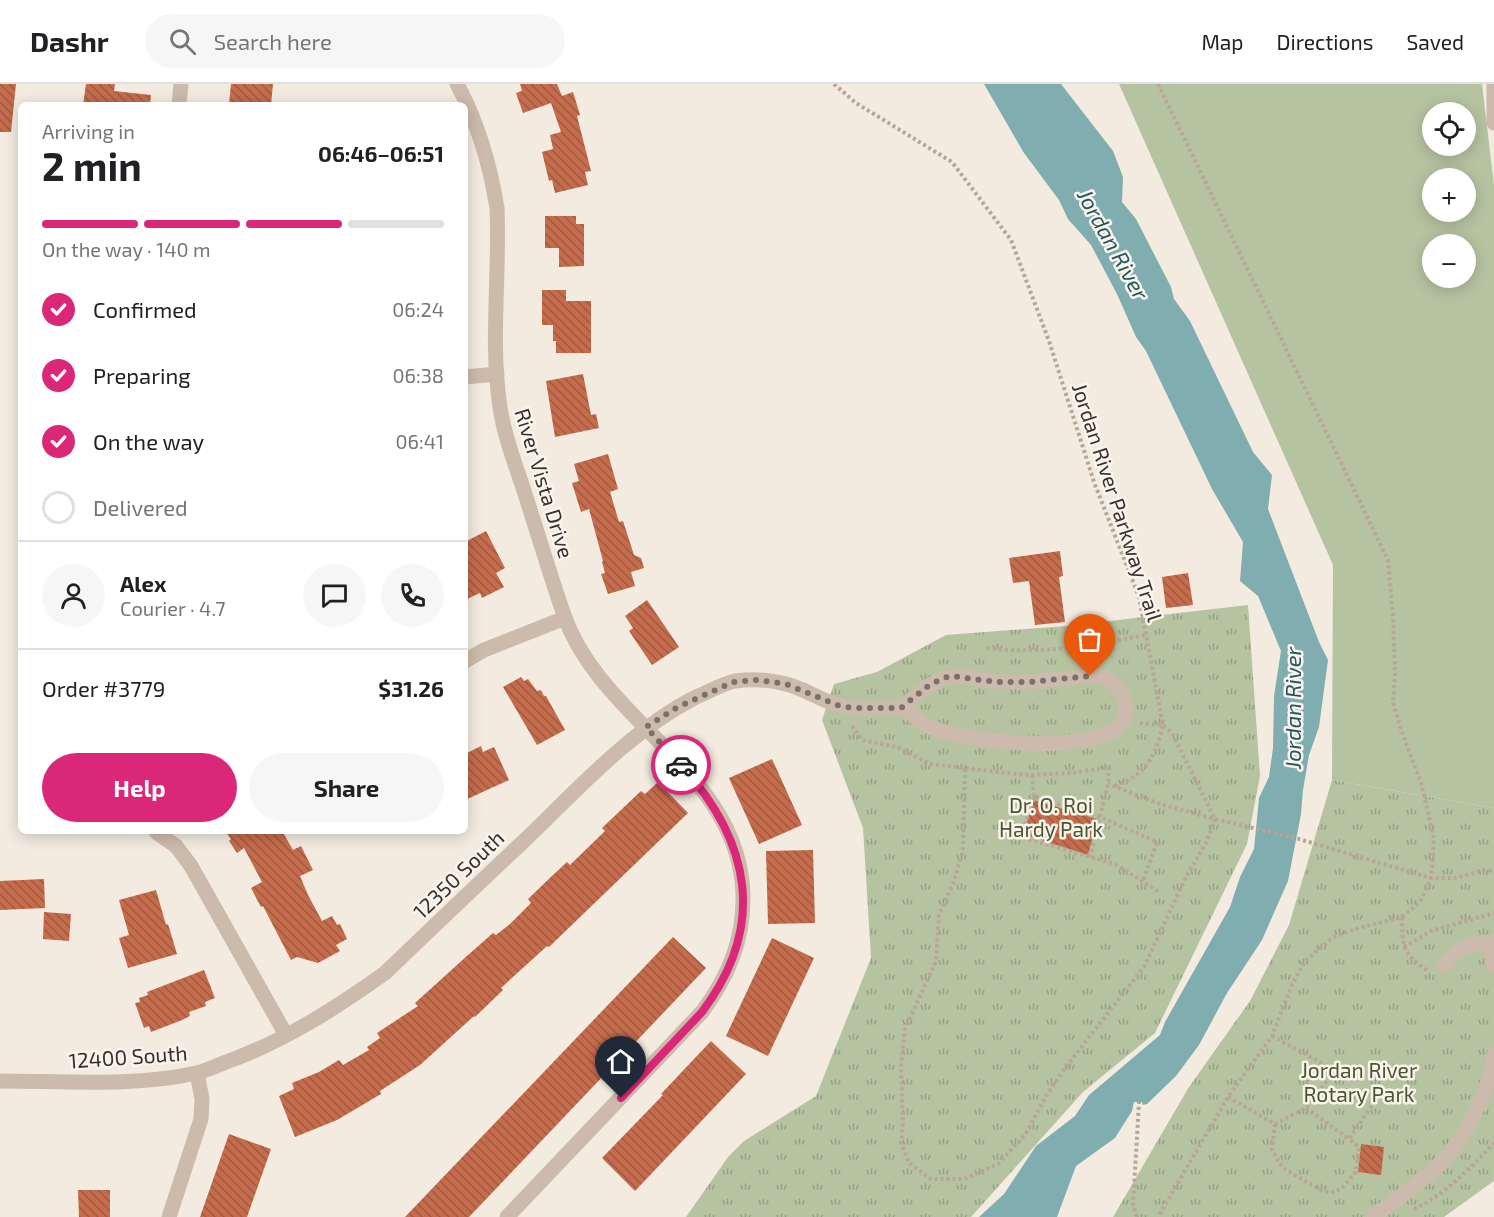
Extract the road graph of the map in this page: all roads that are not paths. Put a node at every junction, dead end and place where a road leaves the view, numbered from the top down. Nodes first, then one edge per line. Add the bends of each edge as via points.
1 (181, 84) edge
2 (457, 84) edge
3 (1494, 84) edge
4 (179, 102) edge
5 (466, 102) edge
6 (468, 107) edge
7 (1494, 123) edge
8 (497, 374) junction
9 (468, 377) edge
10 (565, 618) junction
11 (468, 659) edge
12 (901, 708) junction
13 (646, 727) junction
14 (159, 834) edge
15 (1492, 943) edge
16 (1494, 966) edge
17 (1439, 971) road end
18 (286, 1035) junction
19 (1494, 1054) edge
20 (197, 1073) junction
21 (0, 1081) edge
22 (169, 1217) edge
23 (507, 1217) edge
24 (1373, 1217) edge

1 - 4 street
2 - 5 street, River Vista Drive
3 - 7 street
6 - 8 street, River Vista Drive via 482,140 495,196
8 - 9 street
8 - 10 street, River Vista Drive via 509,442
10 - 11 street
10 - 13 street, River Vista Drive via 604,684
12 - 12 street via 928,686 951,676 996,682 1102,676 1119,688 1127,707 1119,726 1103,735 1029,743 954,735 926,726
12 - 13 street, 12350 South via 852,708 786,684 757,680 733,682 676,708
13 - 18 street, 12350 South via 385,973 354,996
13 - 23 street, River Vista Drive via 714,806 733,844 742,885 738,944 724,980 702,1012
14 - 18 street via 176,846 191,866
15 - 16 street
15 - 17 street via 1454,952
18 - 20 street, 12400 South
19 - 24 street via 1483,1094 1469,1124 1441,1163
20 - 21 street, 12400 South via 110,1081
20 - 22 street via 201,1119

